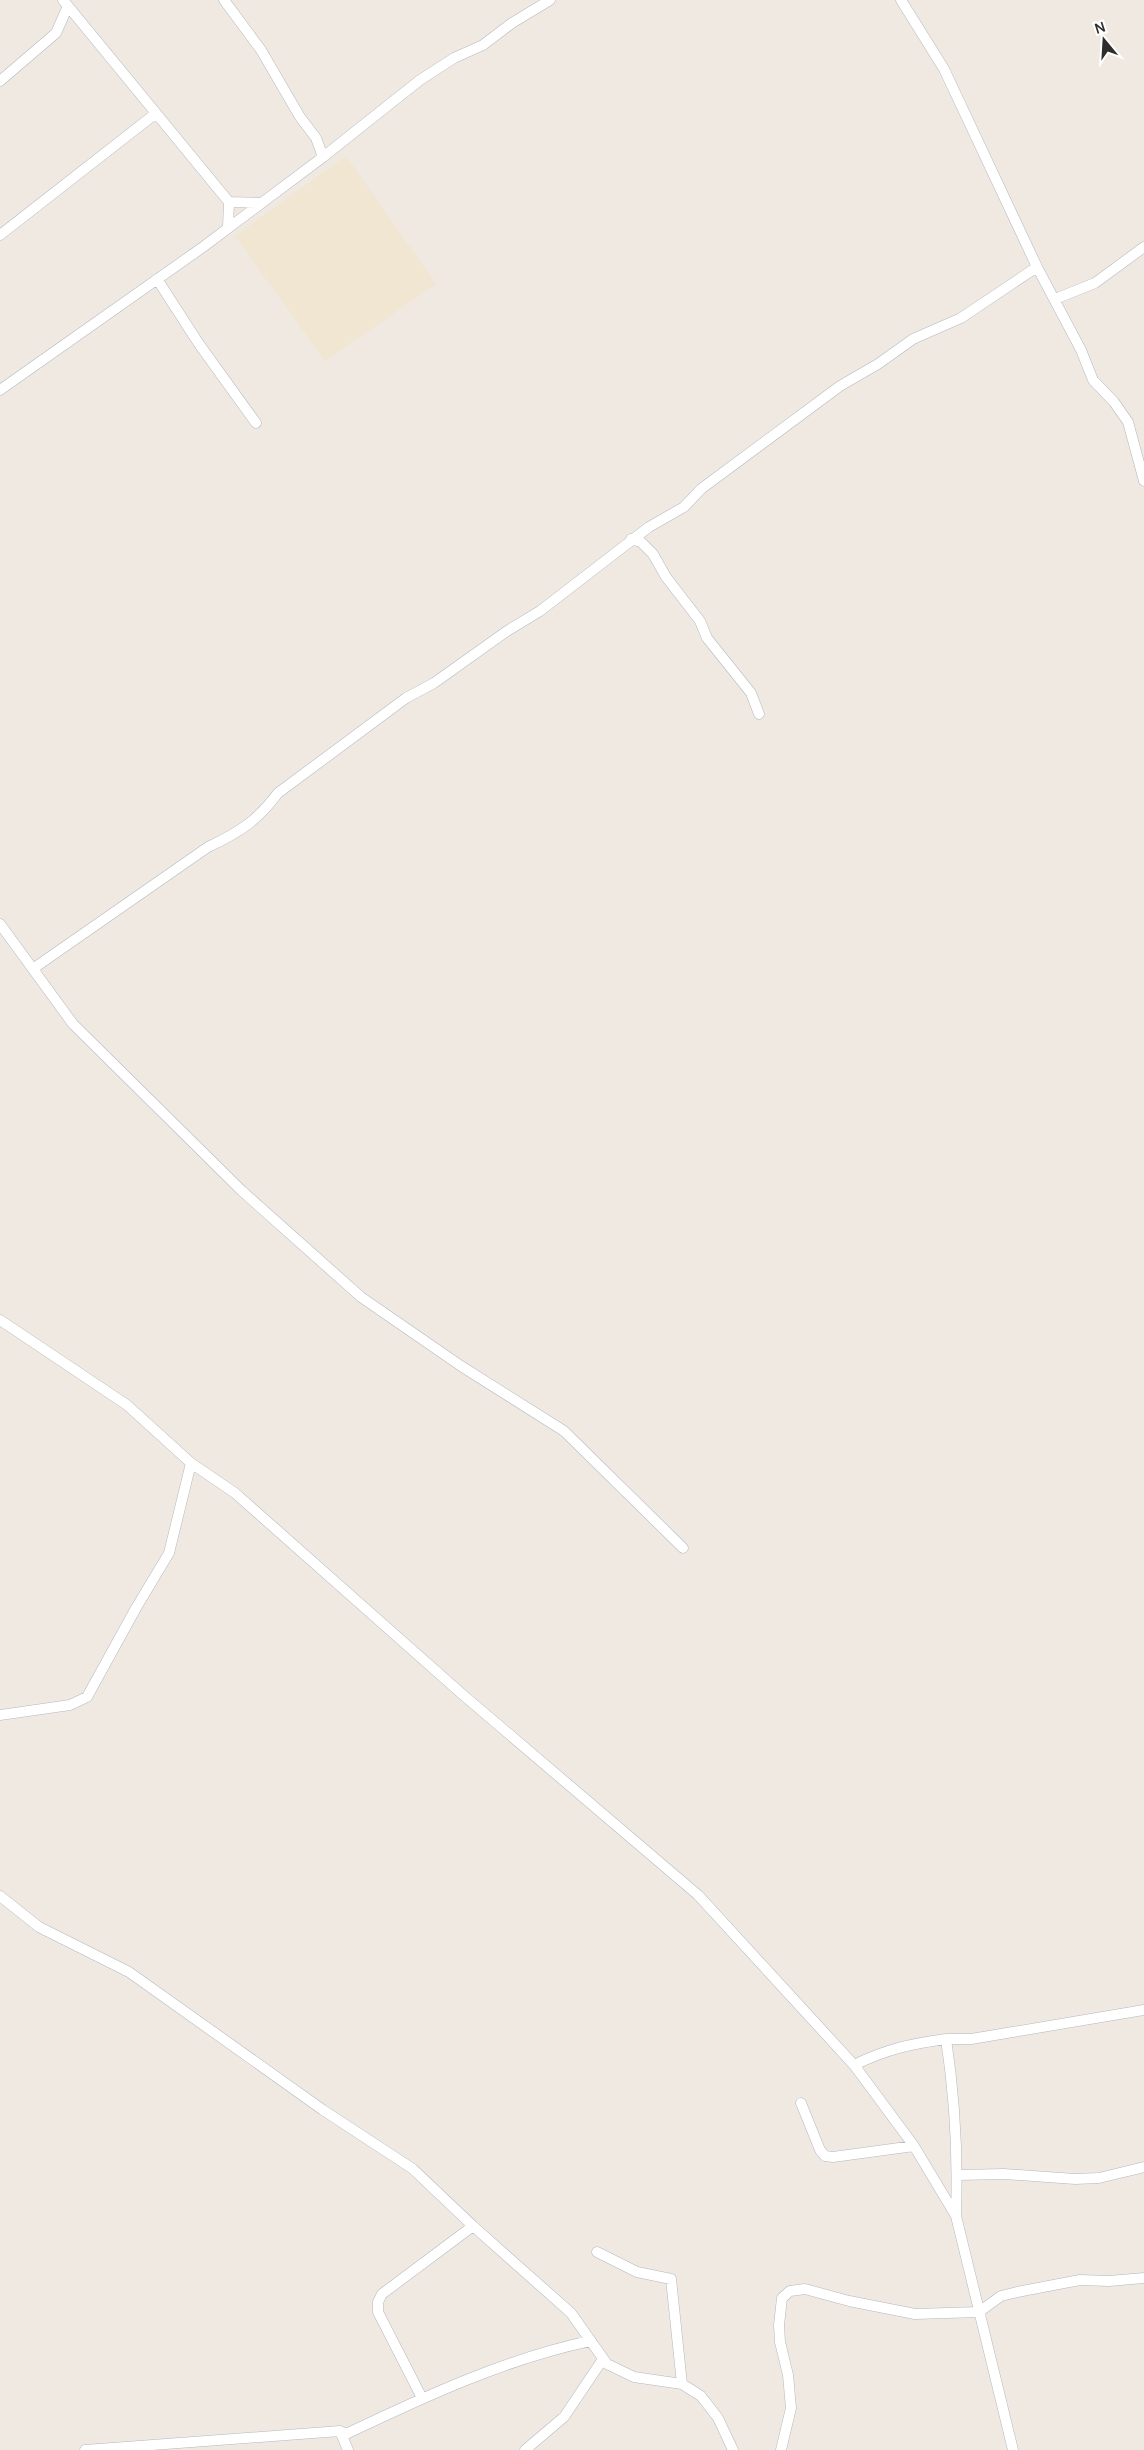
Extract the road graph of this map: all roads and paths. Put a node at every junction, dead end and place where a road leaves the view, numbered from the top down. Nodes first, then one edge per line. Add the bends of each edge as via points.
1 (224, 0) edge
2 (550, 0) edge
3 (901, 0) edge
4 (66, 3) edge
5 (0, 81) edge
6 (155, 114) junction
7 (323, 157) junction
8 (229, 202) junction
9 (261, 203) junction
10 (228, 227) junction
11 (0, 235) edge
12 (1144, 247) edge
13 (1037, 267) junction
14 (157, 279) junction
15 (1055, 299) junction
16 (0, 390) edge
17 (256, 423) dead end
18 (1144, 481) edge
19 (631, 539) junction
20 (759, 714) dead end
21 (0, 924) edge
22 (34, 968) junction
23 (0, 1320) edge
24 (191, 1463) junction
25 (683, 1548) dead end
26 (0, 1716) edge
27 (0, 1896) edge
28 (1144, 2010) edge
29 (946, 2039) junction
30 (854, 2064) junction
31 (801, 2103) dead end
32 (914, 2146) junction
33 (1144, 2167) edge
34 (958, 2175) junction
35 (956, 2216) junction
36 (473, 2226) junction
37 (597, 2252) dead end
38 (1144, 2278) edge
39 (980, 2312) junction
40 (590, 2342) junction
41 (603, 2359) junction
42 (682, 2384) junction
43 (422, 2398) junction
44 (340, 2431) junction
45 (85, 2450) edge
46 (348, 2450) edge
47 (525, 2450) edge
48 (733, 2450) edge
49 (780, 2450) edge
50 (1013, 2450) edge

1 - 7 street via 261,50 300,118 316,138
2 - 7 street via 483,45 454,58 420,80
3 - 13 street via 944,69
4 - 5 street via 56,33
4 - 6 street
6 - 8 street
6 - 11 street
7 - 9 street
8 - 9 street
8 - 10 street
9 - 10 street
10 - 14 street
12 - 15 street via 1095,283
13 - 15 street
13 - 19 street via 962,318 913,339 840,386 701,489 684,507
14 - 16 street
14 - 17 street
15 - 18 street via 1093,380 1128,422
19 - 20 street via 641,542 653,554 666,577 700,621 707,638 750,693
19 - 22 street via 540,611 506,631 434,683 406,698 278,792 266,809 238,833 208,847
21 - 22 street
22 - 25 street via 73,1024 286,1231 361,1297 564,1431
23 - 24 street via 127,1405
24 - 26 street via 169,1553 87,1697 70,1706
24 - 30 street via 235,1493 462,1694 698,1895
27 - 36 street via 38,1927 129,1972 323,2110 414,2168
28 - 29 street via 971,2039
29 - 30 street via 884,2050
29 - 34 street via 953,2085
30 - 32 street
31 - 32 street via 825,2156
32 - 35 street
33 - 34 street via 1099,2178
34 - 35 street
35 - 39 street
36 - 40 street via 571,2313
36 - 43 street via 382,2294 378,2302 378,2312
37 - 42 street via 637,2272 672,2279
38 - 39 street via 1080,2280 1017,2292 1002,2296
39 - 49 street via 915,2314 804,2289 786,2294 782,2298 779,2325 791,2408
39 - 50 street
40 - 41 street
40 - 43 street via 547,2350
41 - 42 street via 634,2377
41 - 47 street via 564,2417
42 - 48 street via 701,2396 718,2418
43 - 44 street via 346,2434
44 - 45 street
44 - 46 street

